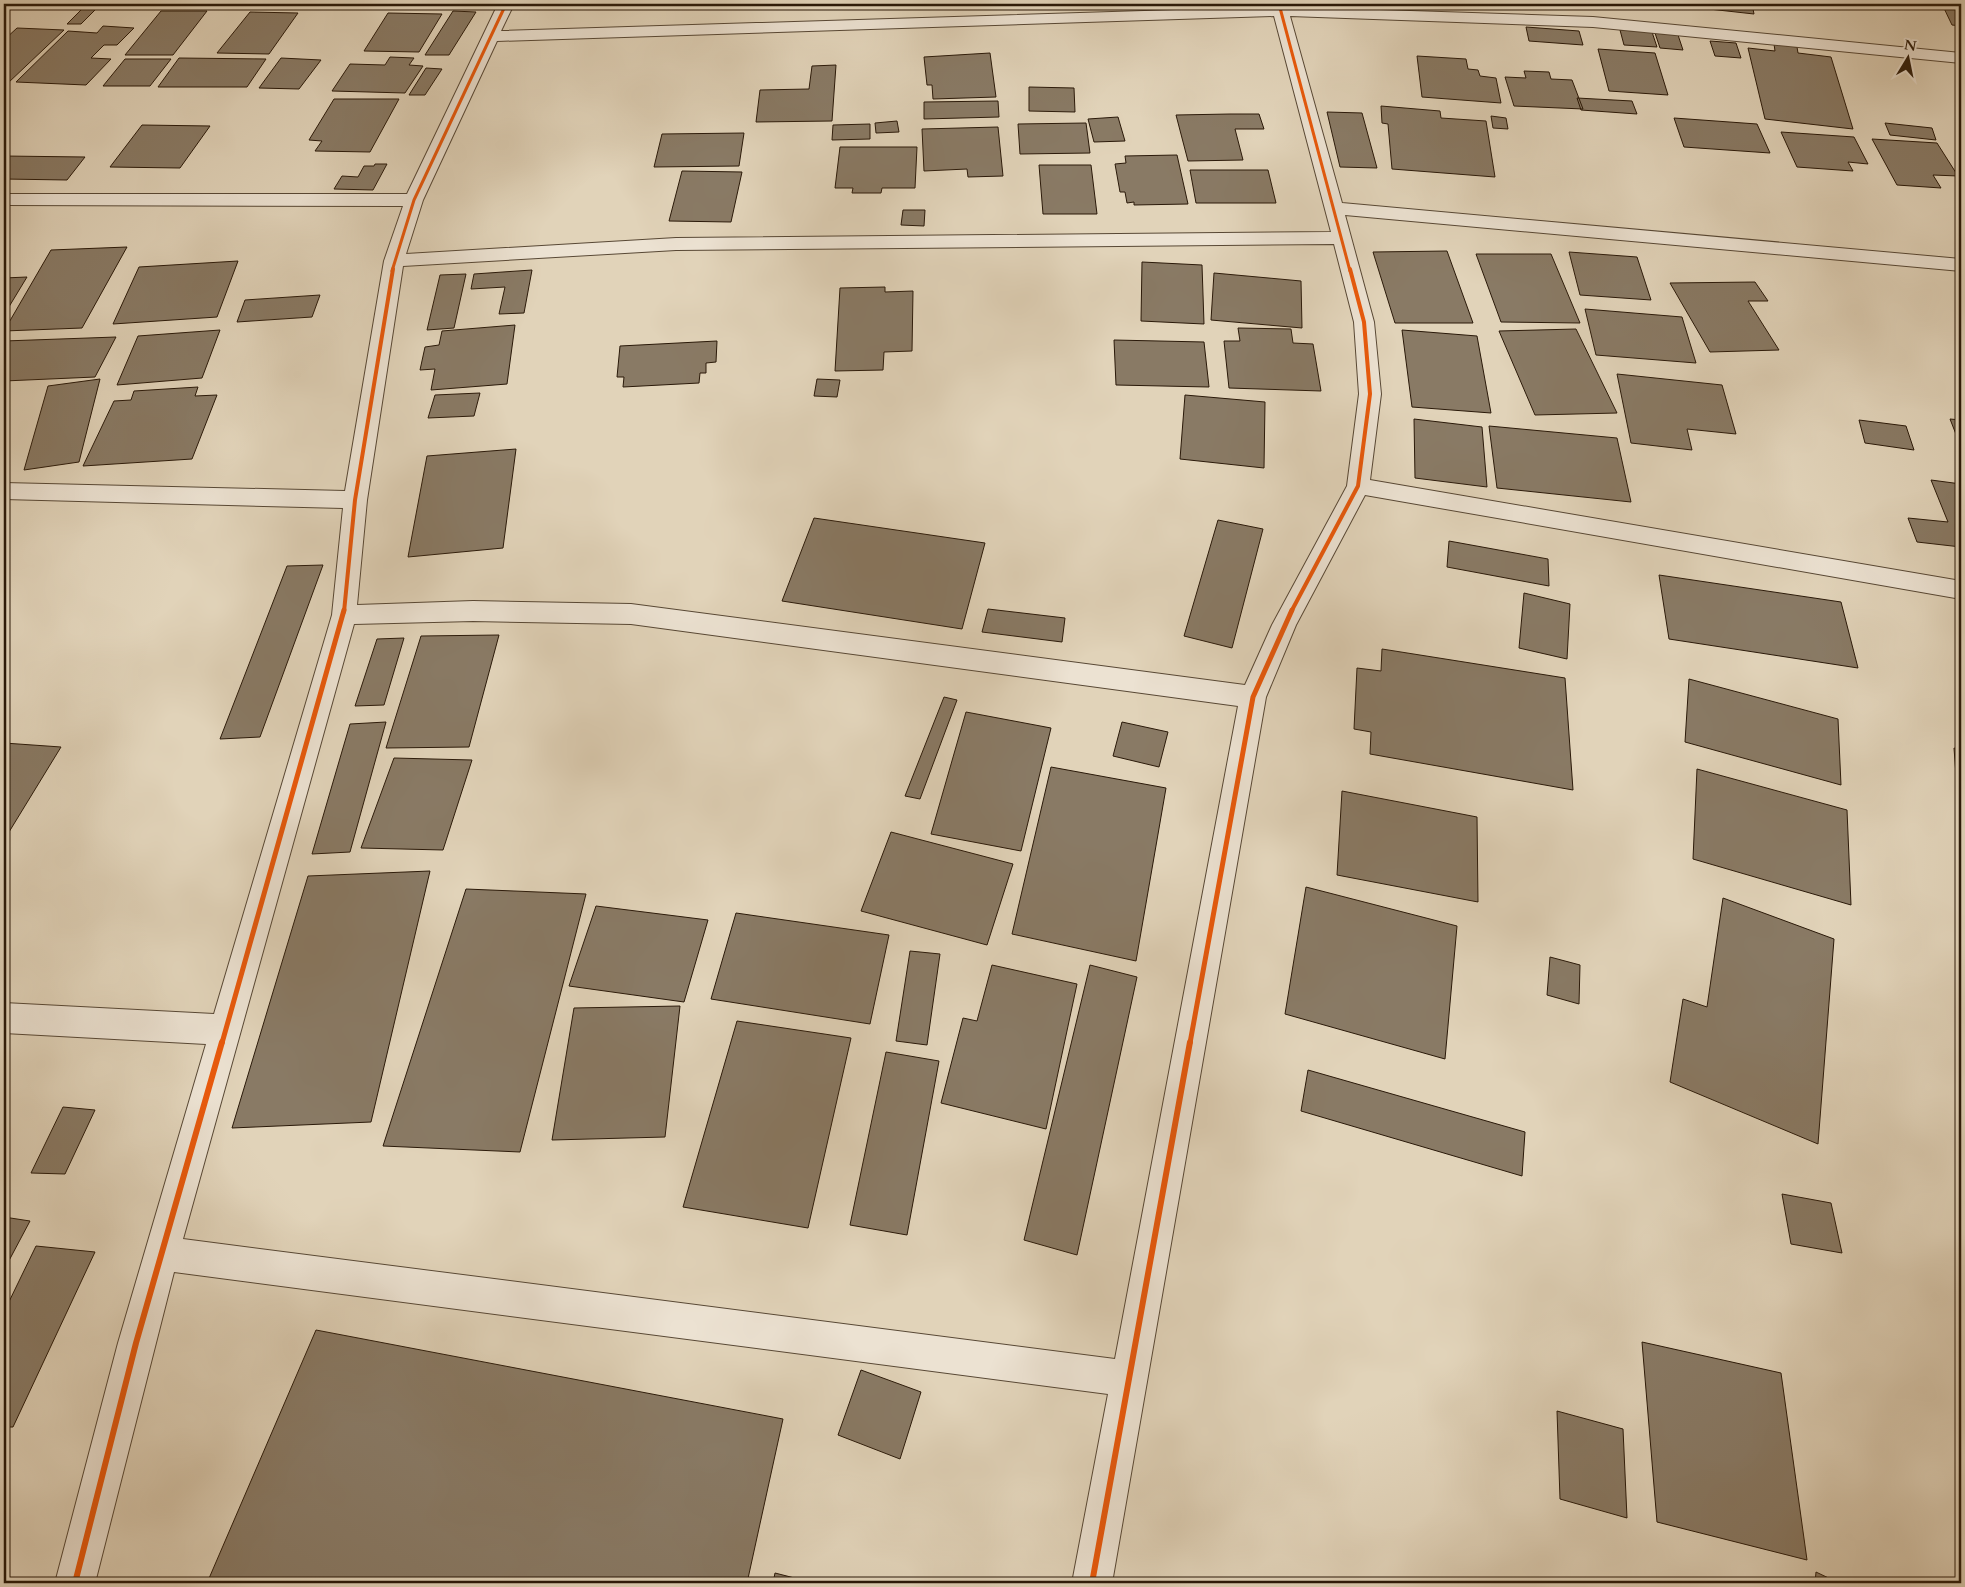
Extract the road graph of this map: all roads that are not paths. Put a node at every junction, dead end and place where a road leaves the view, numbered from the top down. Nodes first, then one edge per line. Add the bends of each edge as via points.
1 (501, 4) edge
2 (1280, 8) edge
3 (491, 36) junction
4 (1961, 58) edge
5 (4, 199) edge
6 (414, 200) junction
7 (1333, 208) junction
8 (1341, 238) junction
9 (394, 261) junction
10 (1961, 266) edge
11 (1358, 486) junction
12 (4, 491) edge
13 (355, 500) junction
14 (1961, 590) edge
15 (344, 615) junction
16 (1253, 697) junction
17 (4, 1018) edge
18 (226, 1030) junction
19 (161, 1253) junction
20 (1130, 1379) junction
21 (75, 1583) edge
22 (1092, 1583) edge

1 - 3 street
2 - 3 street
2 - 4 street via 1593,22
2 - 7 street
3 - 6 street
5 - 6 street
6 - 9 street
7 - 8 street
7 - 10 street
8 - 9 street via 676,244
8 - 11 street via 1364,322 1370,394
9 - 13 street
11 - 14 street
11 - 16 street via 1284,625
12 - 13 street
13 - 15 street
15 - 16 street via 473,611 631,614
15 - 18 street
16 - 20 street
17 - 18 street
18 - 19 street
19 - 20 street
19 - 21 street
20 - 22 street

